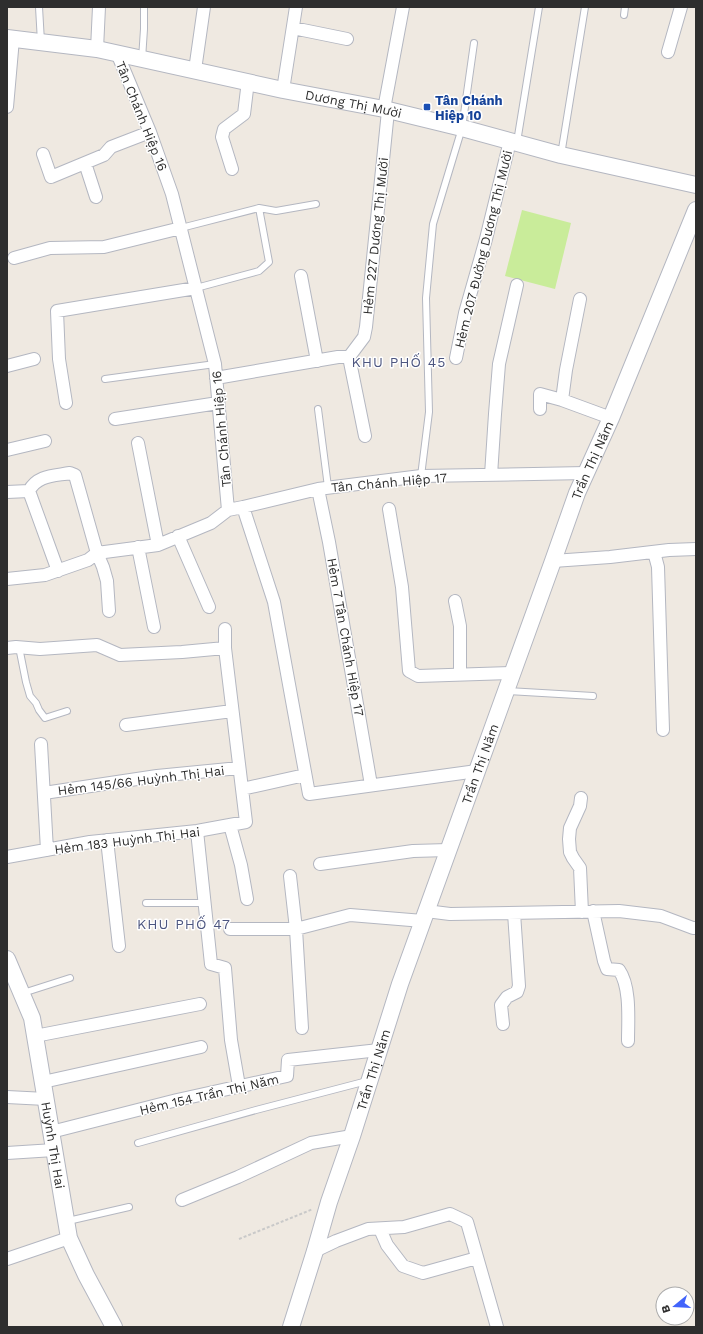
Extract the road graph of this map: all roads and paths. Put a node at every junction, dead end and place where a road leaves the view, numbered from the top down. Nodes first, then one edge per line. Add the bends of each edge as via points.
1 (39, 7) edge
2 (99, 7) edge
3 (144, 7) edge
4 (204, 7) edge
5 (296, 7) edge
6 (403, 7) edge
7 (539, 7) edge
8 (585, 7) edge
9 (625, 7) edge
10 (681, 7) edge
11 (624, 15) dead end
12 (293, 28) junction
13 (10, 38) edge
14 (347, 39) dead end
15 (41, 42) junction
16 (474, 43) dead end
17 (97, 49) junction
18 (668, 52) dead end
19 (116, 53) junction
20 (142, 59) junction
21 (195, 70) junction
22 (248, 81) junction
23 (283, 90) junction
24 (7, 107) edge
25 (386, 110) junction
26 (462, 128) junction
27 (150, 132) junction
28 (514, 142) junction
29 (43, 154) dead end
30 (562, 155) junction
31 (85, 163) junction
32 (232, 169) dead end
33 (696, 185) edge
34 (96, 197) dead end
35 (316, 204) dead end
36 (259, 208) junction
37 (696, 210) edge
38 (181, 228) junction
39 (14, 258) dead end
40 (301, 276) dead end
41 (517, 285) dead end
42 (196, 288) junction
43 (580, 299) dead end
44 (350, 357) junction
45 (456, 358) dead end
46 (34, 359) dead end
47 (317, 361) junction
48 (215, 364) junction
49 (7, 366) edge
50 (216, 378) junction
51 (105, 379) dead end
52 (562, 400) junction
53 (66, 403) dead end
54 (218, 403) junction
55 (318, 409) dead end
56 (540, 409) dead end
57 (611, 418) junction
58 (115, 419) dead end
59 (365, 436) dead end
60 (45, 441) dead end
61 (138, 443) dead end
62 (7, 450) edge
63 (586, 474) junction
64 (492, 475) junction
65 (422, 476) junction
66 (323, 488) junction
67 (29, 491) junction
68 (7, 492) edge
69 (243, 507) junction
70 (389, 509) dead end
71 (228, 510) junction
72 (178, 536) junction
73 (158, 545) junction
74 (138, 547) junction
75 (696, 549) edge
76 (654, 552) junction
77 (97, 553) junction
78 (553, 561) junction
79 (58, 571) junction
80 (7, 579) edge
81 (455, 601) dead end
82 (209, 607) dead end
83 (109, 611) dead end
84 (154, 626) dead end
85 (225, 629) dead end
86 (19, 647) junction
87 (7, 648) edge
88 (225, 648) junction
89 (512, 673) junction
90 (460, 675) junction
91 (506, 691) junction
92 (592, 696) dead end
93 (67, 711) dead end
94 (232, 711) junction
95 (126, 724) dead end
96 (663, 730) dead end
97 (41, 744) dead end
98 (239, 768) junction
99 (477, 771) junction
100 (305, 775) junction
101 (371, 785) junction
102 (242, 789) junction
103 (44, 793) junction
104 (581, 798) dead end
105 (230, 825) junction
106 (197, 831) junction
107 (108, 840) junction
108 (47, 850) junction
109 (448, 850) junction
110 (7, 857) edge
111 (320, 864) dead end
112 (290, 876) dead end
113 (247, 899) dead end
114 (146, 903) dead end
115 (205, 903) junction
116 (587, 912) junction
117 (514, 913) junction
118 (424, 916) junction
119 (696, 928) edge
120 (230, 929) dead end
121 (296, 929) junction
122 (119, 946) dead end
123 (8, 966) edge
124 (70, 978) dead end
125 (22, 993) junction
126 (200, 1004) dead end
127 (502, 1024) dead end
128 (302, 1028) dead end
129 (35, 1036) junction
130 (628, 1041) dead end
131 (201, 1047) dead end
132 (379, 1050) junction
133 (369, 1081) junction
134 (43, 1082) junction
135 (239, 1086) junction
136 (7, 1097) edge
137 (46, 1099) junction
138 (51, 1132) junction
139 (352, 1136) junction
140 (138, 1143) dead end
141 (54, 1150) junction
142 (7, 1153) edge
143 (182, 1200) dead end
144 (329, 1202) junction
145 (128, 1207) dead end
146 (66, 1222) junction
147 (380, 1228) junction
148 (69, 1238) junction
149 (239, 1238) dead end
150 (315, 1251) junction
151 (477, 1258) junction
152 (7, 1259) edge
153 (114, 1327) edge
154 (291, 1327) edge
155 (497, 1327) edge

1 - 15 lane
2 - 17 street
3 - 20 lane
4 - 21 street
5 - 12 street
6 - 25 street, Hẻm 227 Dương Thị Mười
7 - 28 lane
8 - 30 lane
9 - 11 lane
10 - 18 street
12 - 14 street
12 - 23 street
13 - 15 street, Dương Thị Mười
13 - 24 street
15 - 17 street, Dương Thị Mười
16 - 26 lane
17 - 19 street, Dương Thị Mười
19 - 20 street, Dương Thị Mười
19 - 27 street, Tân Chánh Hiệp 16
20 - 21 street, Dương Thị Mười
21 - 22 street, Dương Thị Mười
22 - 23 street, Dương Thị Mười
22 - 32 street via 244,114 224,129 222,137
23 - 25 street, Dương Thị Mười
25 - 26 street, Dương Thị Mười
25 - 44 street, Hẻm 227 Dương Thị Mười via 366,327 364,337
26 - 28 street, Dương Thị Mười
26 - 65 lane via 433,224 426,298 429,412
27 - 31 street via 111,147 104,155
27 - 38 street, Tân Chánh Hiệp 16
28 - 30 street, Dương Thị Mười
28 - 45 street, Hẻm 207 Đường Dương Thị Mười via 465,312
29 - 31 street via 51,177
30 - 33 street, Dương Thị Mười
31 - 34 street
35 - 36 lane via 276,211
36 - 38 lane
36 - 42 lane via 270,262 259,271
37 - 57 street, Trần Thị Năm
38 - 39 street via 104,247 50,248
38 - 42 street, Tân Chánh Hiệp 16
40 - 47 street
41 - 64 street via 499,364
42 - 48 street, Tân Chánh Hiệp 16
42 - 53 street via 57,311 59,359
43 - 52 street
44 - 47 street
44 - 59 street
46 - 49 street
47 - 50 street
48 - 50 street, Tân Chánh Hiệp 16
48 - 51 lane
50 - 54 street, Tân Chánh Hiệp 16
52 - 56 street via 540,394
52 - 57 street
54 - 58 street
54 - 71 street, Tân Chánh Hiệp 16
55 - 66 lane
57 - 63 street, Trần Thị Năm
60 - 62 street
61 - 73 street
63 - 64 street, Tân Chánh Hiệp 17
63 - 78 street, Trần Thị Năm
64 - 65 street, Tân Chánh Hiệp 17
65 - 66 street, Tân Chánh Hiệp 17
66 - 69 street, Tân Chánh Hiệp 17
66 - 101 street, Hẻm 7 Tân Chánh Hiệp 17
67 - 68 street
67 - 77 street via 38,479 70,473 75,475
67 - 79 street
69 - 71 street
69 - 100 street via 274,602
70 - 90 street via 402,587 409,671 418,676
71 - 72 street via 211,523
72 - 73 street
72 - 82 street
73 - 74 street
74 - 77 street
74 - 84 street
75 - 76 street
76 - 78 street
76 - 96 street via 658,567
77 - 79 street via 88,560
77 - 83 street via 107,581
78 - 89 street, Trần Thị Năm
79 - 80 street
81 - 90 street via 460,626
85 - 88 street
86 - 87 street
86 - 88 street via 40,650 97,646 120,655
86 - 93 lane via 30,696 39,710 45,718
88 - 94 street
89 - 90 street
89 - 91 street, Trần Thị Năm
91 - 92 lane
91 - 99 street, Trần Thị Năm
94 - 95 street
94 - 98 street
97 - 103 street
98 - 102 street
98 - 103 street, Hẻm 145/66 Huỳnh Thị Hai via 157,776
99 - 101 street
99 - 109 street, Trần Thị Năm
100 - 101 street via 309,794
100 - 102 street
102 - 105 street, Hẻm 183 Huỳnh Thị Hai via 246,822
103 - 108 street
104 - 116 street via 570,828 569,839 570,852 580,868
105 - 106 street, Hẻm 183 Huỳnh Thị Hai
105 - 113 street
106 - 107 street, Hẻm 183 Huỳnh Thị Hai
106 - 115 street
107 - 108 street, Hẻm 183 Huỳnh Thị Hai
107 - 122 street
108 - 110 street, Hẻm 183 Huỳnh Thị Hai
109 - 111 street via 413,851
109 - 118 street, Trần Thị Năm
112 - 121 street
114 - 115 lane
115 - 135 street via 211,964 225,968 231,1040
116 - 117 street
116 - 119 street via 619,911 661,916
116 - 130 street via 607,969 619,970 623,976 627,996
117 - 118 street
117 - 127 street via 519,986 517,992 507,997 501,1005
118 - 121 street via 350,915
118 - 132 street, Trần Thị Năm
120 - 121 street
121 - 128 street
123 - 125 street, Huỳnh Thị Hai
124 - 125 lane
125 - 129 street, Huỳnh Thị Hai via 32,1018
126 - 129 street
129 - 134 street, Huỳnh Thị Hai
131 - 134 street
132 - 133 street, Trần Thị Năm
132 - 135 street, Hẻm 154 Trần Thị Năm via 288,1060 287,1076
133 - 139 street, Trần Thị Năm
133 - 140 lane
134 - 137 street, Huỳnh Thị Hai
135 - 138 street, Hẻm 154 Trần Thị Năm
136 - 137 street
137 - 138 street, Huỳnh Thị Hai
138 - 141 street, Huỳnh Thị Hai
139 - 143 street via 311,1143
139 - 144 street, Trần Thị Năm
141 - 142 street
141 - 146 street, Huỳnh Thị Hai
144 - 149 path
144 - 150 street, Trần Thị Năm
145 - 146 lane
146 - 148 street, Huỳnh Thị Hai
147 - 150 street via 368,1229
147 - 151 street via 387,1244 403,1266 423,1273
147 - 151 street via 404,1227 450,1214 467,1222
148 - 152 street
148 - 153 street, Huỳnh Thị Hai
150 - 154 street, Trần Thị Năm
151 - 155 street

